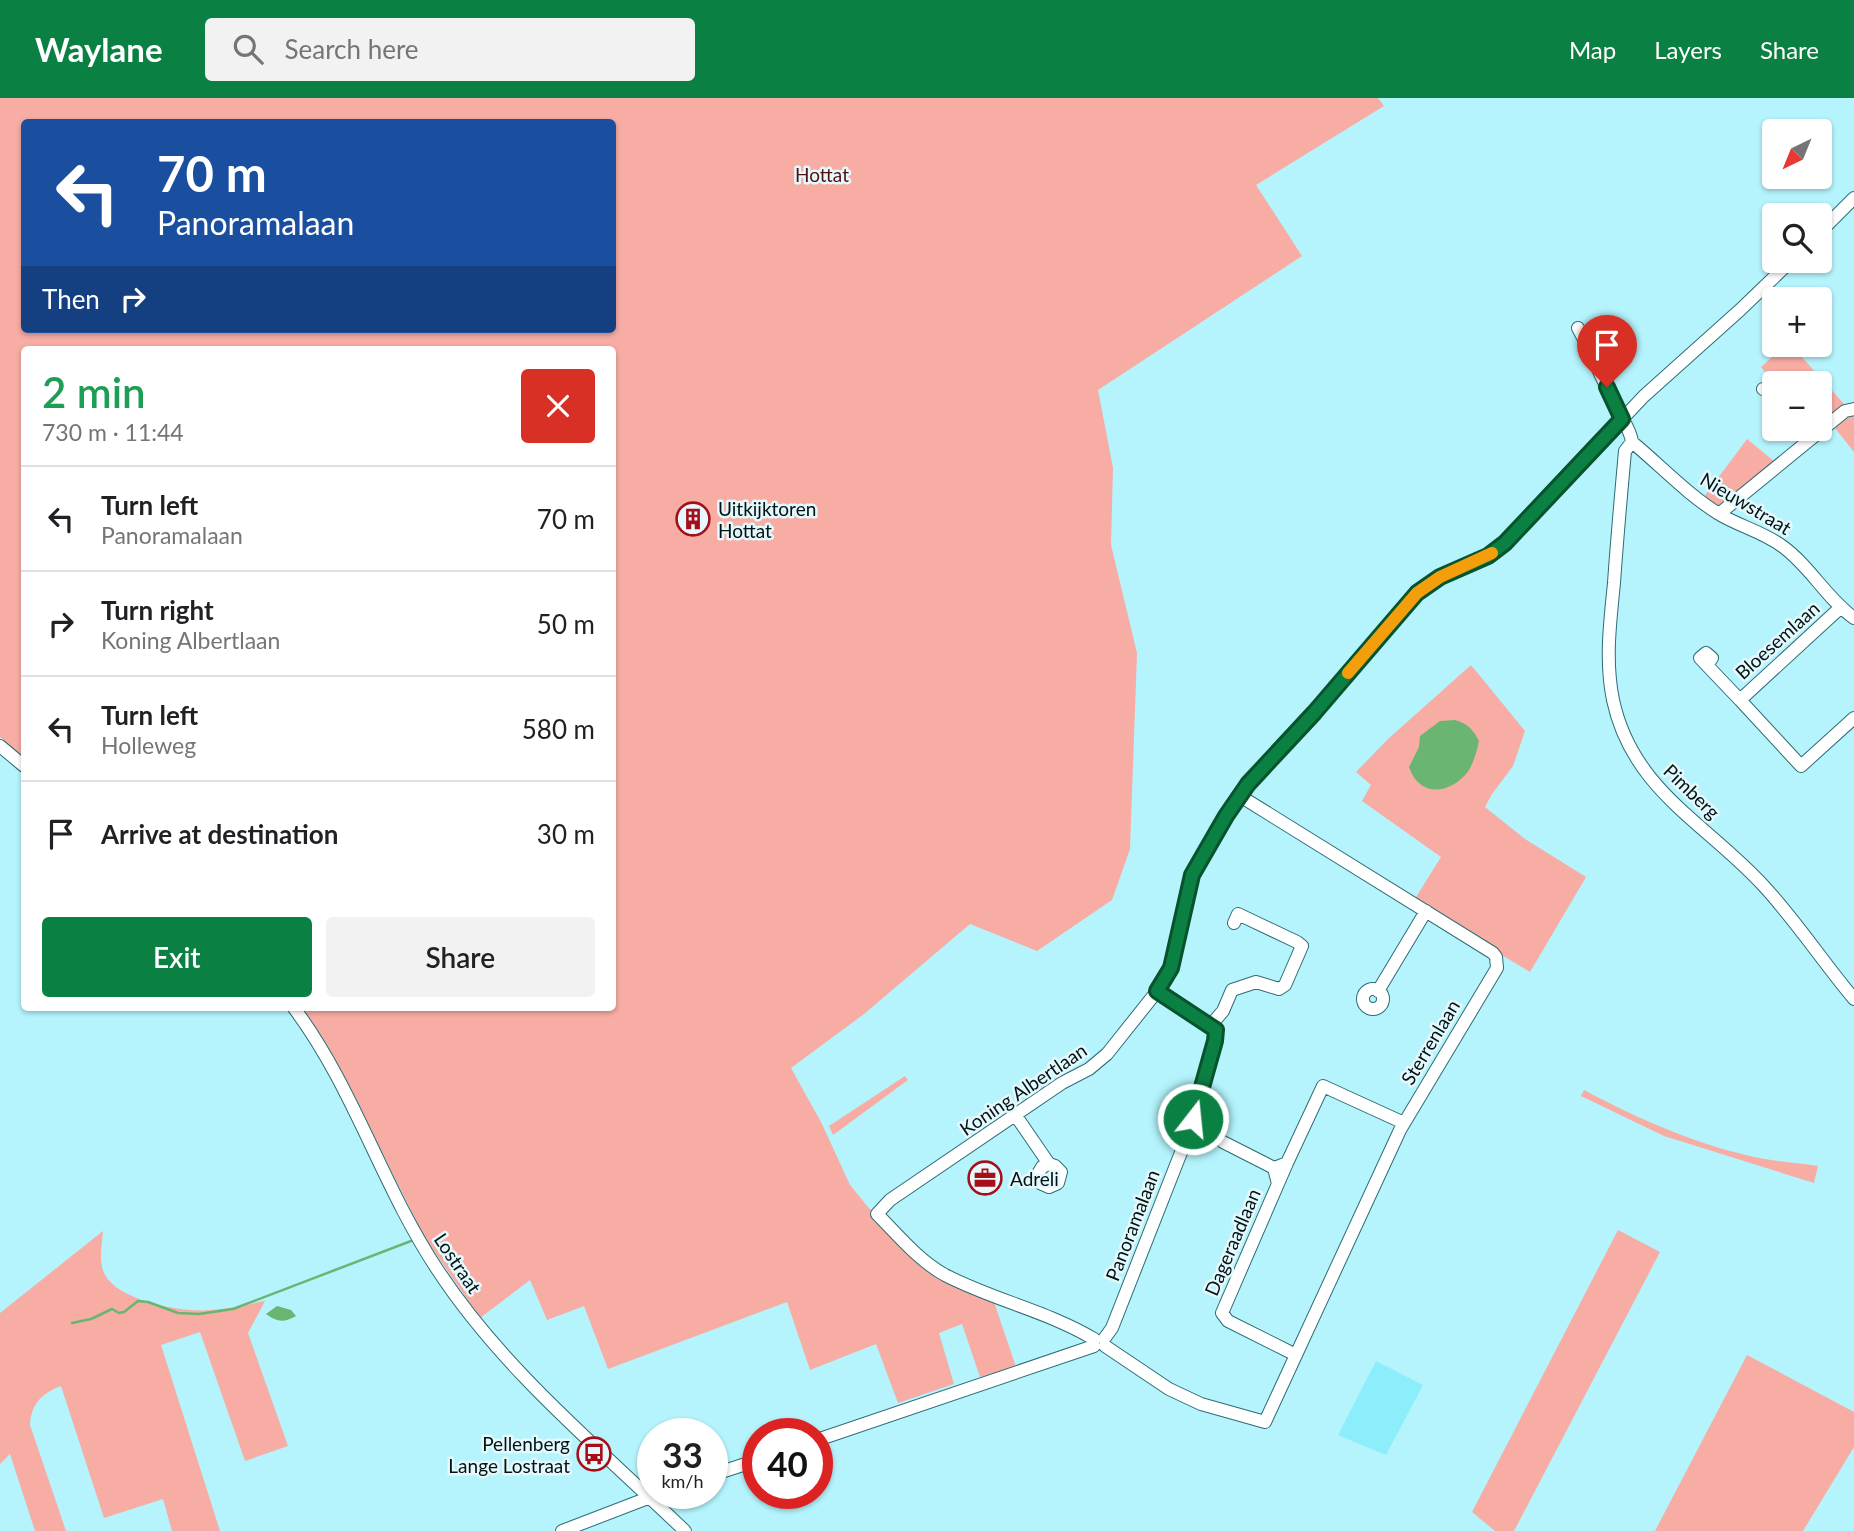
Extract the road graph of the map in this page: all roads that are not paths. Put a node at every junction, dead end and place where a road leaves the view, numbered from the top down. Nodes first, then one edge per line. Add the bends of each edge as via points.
1 (1854, 198) edge
2 (1832, 220) edge
3 (1779, 273) edge
4 (1578, 328) dead end
5 (1854, 409) edge
6 (1622, 419) junction
7 (1832, 419) edge
8 (1800, 441) edge
9 (1632, 442) junction
10 (1719, 514) junction
11 (1840, 608) junction
12 (1854, 618) edge
13 (1707, 665) dead end
14 (1740, 700) junction
15 (1854, 718) edge
16 (0, 746) edge
17 (21, 764) edge
18 (1240, 796) junction
19 (1426, 911) junction
20 (1234, 923) dead end
21 (1157, 991) junction
22 (1378, 991) dead end
23 (1854, 999) edge
24 (296, 1011) edge
25 (1211, 1025) junction
26 (1016, 1116) junction
27 (1404, 1123) junction
28 (1223, 1142) dead end
29 (1287, 1163) junction
30 (1049, 1164) dead end
31 (1274, 1168) junction
32 (1278, 1184) junction
33 (1099, 1342) junction
34 (1296, 1355) junction
35 (833, 1434) edge
36 (637, 1479) edge
37 (637, 1502) edge
38 (667, 1509) edge
39 (562, 1531) edge
40 (685, 1531) edge

1 - 2 street
3 - 6 street, Koning Albertlaan
4 - 6 street, Nieuwstraat
5 - 7 street
6 - 9 street, Nieuwstraat
6 - 18 street, Koning Albertlaan via 1495,551 1417,593
8 - 10 street
9 - 10 street, Nieuwstraat
9 - 23 street, Pimberg via 1625,450 1608,648 1621,726 1650,779 1788,912
10 - 11 street, Nieuwstraat via 1783,547
11 - 12 street, Nieuwstraat
11 - 14 street, Bloesemlaan
13 - 14 street, Bloesemlaan via 1712,659 1706,653 1700,658
14 - 15 street, Bloesemlaan via 1801,766
16 - 17 street
18 - 19 street, Sterrenlaan
18 - 21 street, Koning Albertlaan via 1192,875 1171,968
19 - 22 street
19 - 27 street, Sterrenlaan via 1493,953 1497,968
20 - 25 street via 1238,914 1302,946 1285,985 1279,989 1256,982 1232,990
21 - 25 street
21 - 26 street, Koning Albertlaan via 1098,1063
24 - 36 street, Lostraat via 338,1078 416,1235 467,1312 533,1386
25 - 33 street, Panoramalaan via 1215,1041 1191,1126 1112,1328
26 - 30 street
26 - 33 street, Koning Albertlaan via 890,1200 877,1214 944,1274 1060,1321
27 - 29 street, Dageraadlaan via 1323,1086
27 - 34 street, Sterrenlaan
28 - 31 street, Dageraadlaan
29 - 31 street, Dageraadlaan
29 - 32 street, Dageraadlaan
31 - 32 street, Dageraadlaan
32 - 34 street, Dageraadlaan via 1222,1312 1228,1321
33 - 34 street, Sterrenlaan via 1190,1399 1265,1422
33 - 35 street
37 - 39 street
38 - 40 street, Lostraat

